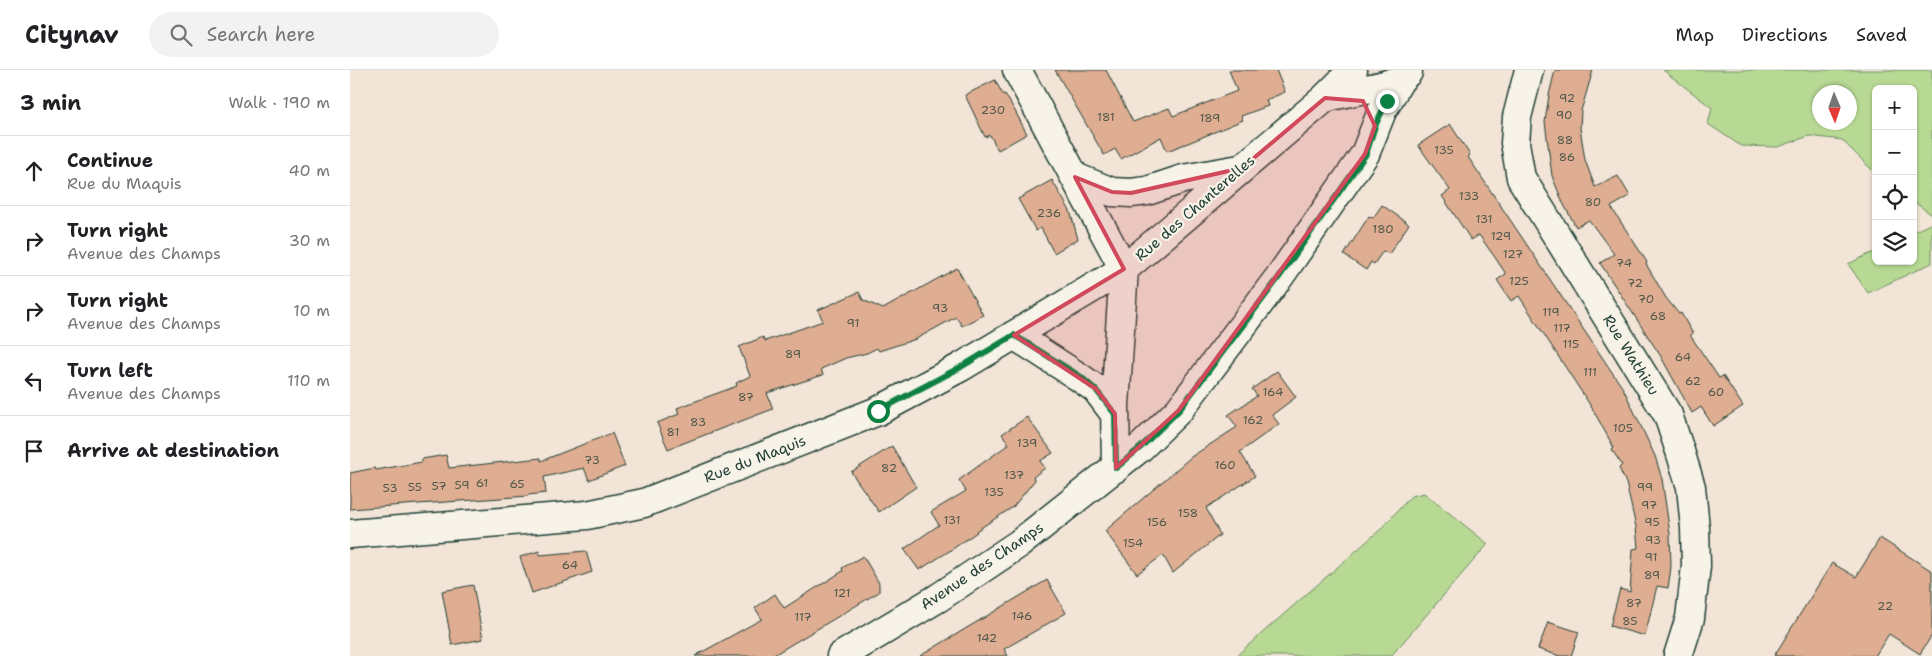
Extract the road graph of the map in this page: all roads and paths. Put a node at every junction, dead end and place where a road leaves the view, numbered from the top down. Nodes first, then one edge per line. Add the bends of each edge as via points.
1 (1017, 70) edge
2 (1353, 70) edge
3 (1529, 70) edge
4 (1405, 75) edge
5 (1325, 98) junction
6 (1375, 126) junction
7 (1242, 168) junction
8 (1075, 177) junction
9 (1124, 269) junction
10 (1014, 335) junction
11 (1115, 414) junction
12 (1116, 468) junction
13 (350, 534) edge
14 (841, 656) edge
15 (1678, 656) edge

1 - 8 street, Rue des Chanterelles
2 - 5 street, Rue des Chanterelles
3 - 15 street, Rue Wathieu via 1517,117 1515,143 1522,178 1668,415 1691,487 1696,566 1690,618
4 - 5 street, Rue des Chanterelles via 1366,89
4 - 6 street, Avenue des Champs
5 - 6 street via 1345,96 1363,101 1373,115
5 - 7 street, Rue des Chanterelles
6 - 12 street, Avenue des Champs via 1366,154 1347,182 1179,410
7 - 8 street via 1183,179 1147,192 1131,193 1112,192
7 - 9 street, Rue des Chanterelles
8 - 9 street, Rue des Chanterelles
9 - 10 street, Rue du Maquis
9 - 11 street
10 - 11 street via 1080,376
10 - 13 street, Rue du Maquis via 878,411 644,503 587,515
11 - 12 street
12 - 14 street, Avenue des Champs via 1020,543 938,598

